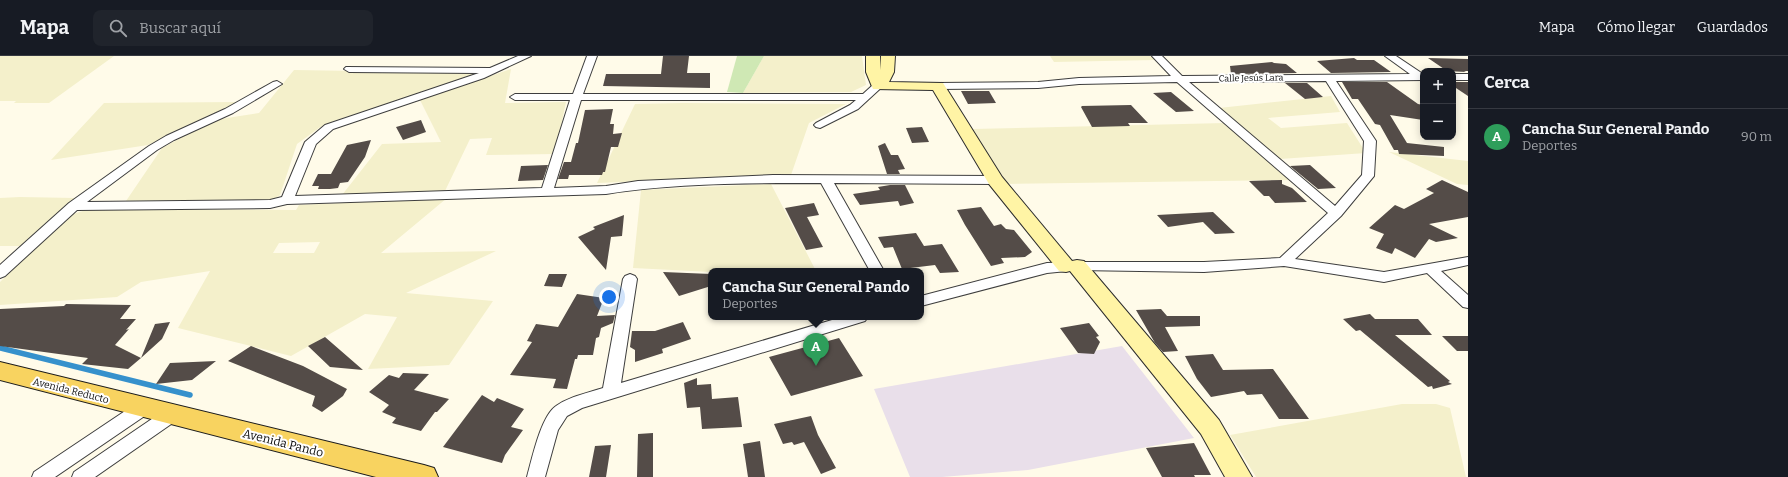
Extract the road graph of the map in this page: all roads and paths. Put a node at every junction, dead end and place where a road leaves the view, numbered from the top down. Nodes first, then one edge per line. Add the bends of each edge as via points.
1 (526, 56) edge
2 (592, 56) edge
3 (873, 56) edge
4 (888, 56) edge
5 (1157, 56) edge
6 (1390, 56) edge
7 (350, 69) dead end
8 (495, 70) junction
9 (1420, 76) edge
10 (1329, 77) junction
11 (1420, 77) edge
12 (1456, 77) edge
13 (1468, 77) edge
14 (1179, 79) junction
15 (277, 84) dead end
16 (878, 86) junction
17 (938, 86) junction
18 (515, 97) dead end
19 (576, 97) junction
20 (865, 97) junction
21 (820, 125) dead end
22 (826, 180) junction
23 (995, 180) junction
24 (547, 192) junction
25 (287, 200) junction
26 (74, 206) junction
27 (1336, 213) junction
28 (1468, 261) edge
29 (1284, 262) junction
30 (1071, 266) junction
31 (875, 268) edge
32 (1430, 268) junction
33 (0, 273) edge
34 (630, 279) dead end
35 (924, 300) edge
36 (1468, 303) edge
37 (850, 320) edge
38 (0, 371) edge
39 (611, 391) junction
40 (143, 408) junction
41 (171, 415) junction
42 (41, 477) edge
43 (81, 477) edge
44 (424, 477) edge
45 (536, 477) edge
46 (1238, 477) edge

1 - 8 street
2 - 19 street
3 - 16 street via 873,72
4 - 16 street via 885,80
5 - 14 street
6 - 9 street
7 - 8 street
8 - 25 street via 328,127 310,142
10 - 11 street, Calle Jesús Lara
10 - 14 street, Calle Jesús Lara
10 - 27 street via 1370,141 1368,176
12 - 13 street
14 - 17 street, Calle Jesús Lara
14 - 27 street
15 - 26 street via 153,148
16 - 17 street
16 - 20 street
17 - 23 street
18 - 19 street
19 - 20 street
19 - 24 street
20 - 21 street via 854,107
22 - 23 street
22 - 24 street via 773,179
22 - 31 street
23 - 30 street
24 - 25 street
25 - 26 street via 270,204
26 - 33 street
27 - 29 street
28 - 32 street
29 - 30 street via 1204,267
29 - 32 street via 1384,277
30 - 35 street via 1047,268
30 - 46 street via 1210,427
32 - 36 street
34 - 39 street
37 - 39 street
38 - 40 main road, Avenida Reducto
39 - 45 street via 561,411 550,428
40 - 41 main road, Avenida Pando
40 - 42 street
41 - 43 street
41 - 44 main road, Avenida Pando

